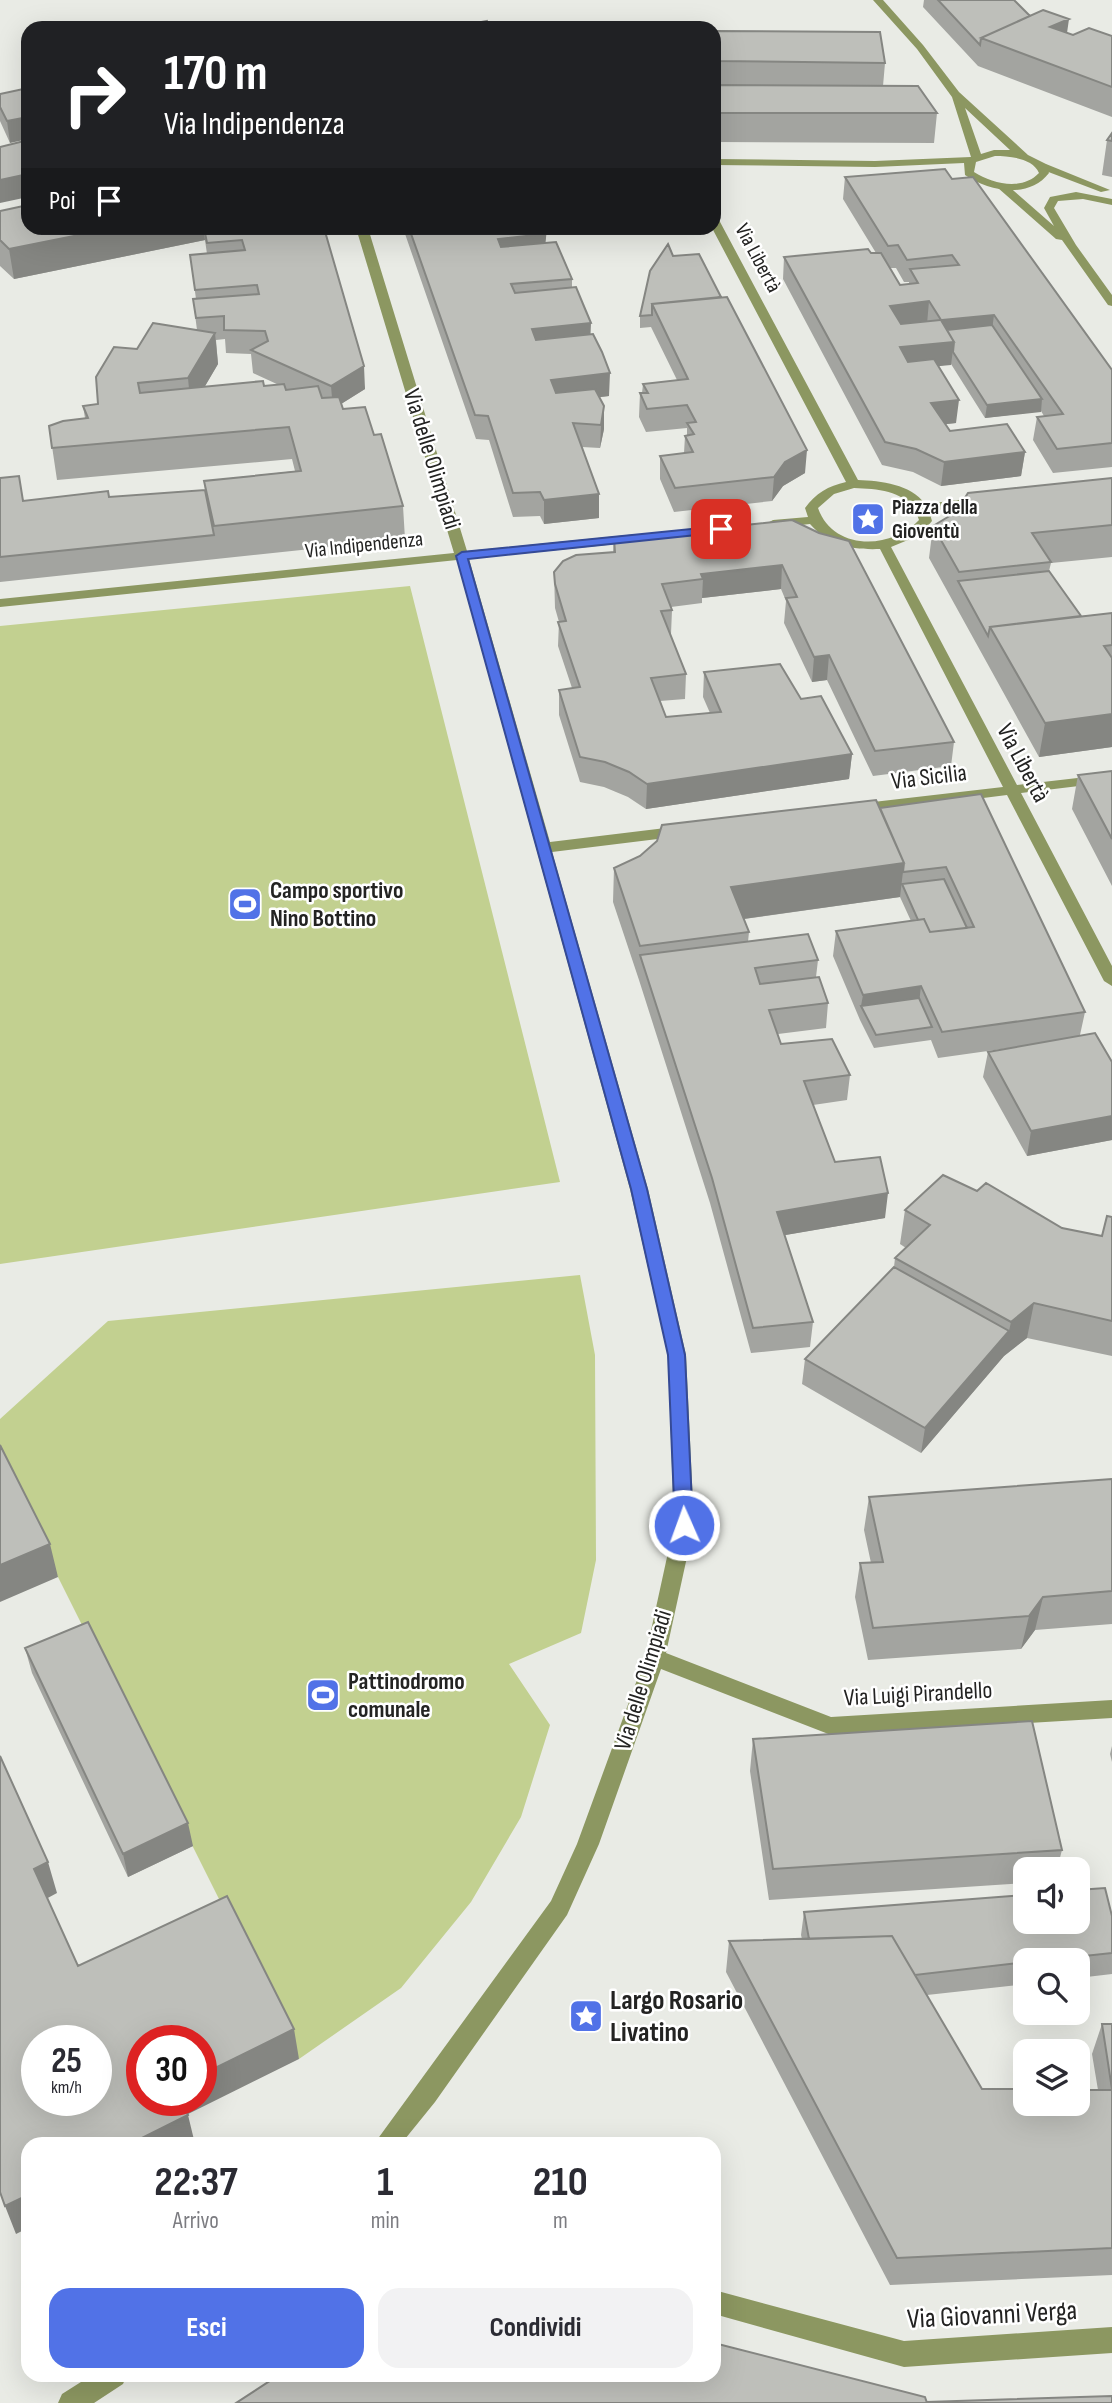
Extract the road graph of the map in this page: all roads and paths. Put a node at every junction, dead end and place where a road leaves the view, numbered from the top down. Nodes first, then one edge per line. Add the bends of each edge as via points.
1 (878, 0) edge
2 (955, 94) junction
3 (1024, 156) junction
4 (975, 159) junction
5 (721, 162) edge
6 (875, 164) junction
7 (1042, 166) junction
8 (988, 184) junction
9 (1002, 186) junction
10 (1112, 192) edge
11 (1112, 202) edge
12 (721, 233) edge
13 (364, 235) edge
14 (1071, 246) junction
15 (1112, 303) edge
16 (854, 484) junction
17 (1001, 499) edge
18 (924, 508) junction
19 (813, 520) junction
20 (766, 525) edge
21 (651, 537) edge
22 (884, 545) junction
23 (462, 556) junction
24 (0, 603) edge
25 (1112, 778) edge
26 (1012, 790) junction
27 (839, 811) edge
28 (701, 828) edge
29 (543, 848) junction
30 (1112, 981) edge
31 (655, 1658) junction
32 (1112, 1709) edge
33 (392, 2137) edge
34 (721, 2304) edge
35 (1112, 2340) edge
36 (103, 2382) edge
37 (71, 2403) edge

1 - 2 street
2 - 3 street
2 - 4 street
3 - 4 street via 994,153
3 - 7 street
4 - 6 street
4 - 8 street via 968,166 969,173
5 - 6 street
6 - 8 street
7 - 9 street via 1044,173 1031,184
7 - 10 street
8 - 9 street
9 - 14 street
11 - 14 street via 1086,195 1054,199 1049,208
12 - 16 street, Via Libertà
13 - 23 street, Via delle Olimpiadi
14 - 15 street
16 - 18 street via 896,489
16 - 19 street via 818,497 811,508
17 - 18 street
18 - 22 street via 926,521 919,532 905,541
19 - 20 street
19 - 22 street via 840,540
21 - 23 street, Via Indipendenza
22 - 26 street, Via Libertà
23 - 24 street, Via Indipendenza
23 - 29 street, Via delle Olimpiadi
25 - 26 street, Via Sicilia
26 - 27 street, Via Sicilia
26 - 30 street, Via Libertà
28 - 29 street
29 - 31 street, Via delle Olimpiadi via 639,1189 677,1355 684,1525
31 - 32 street, Via Luigi Pirandello via 831,1726
31 - 33 street, Via delle Olimpiadi via 588,1843 559,1908
34 - 35 street, Via Giovanni Verga via 904,2354
36 - 37 street

